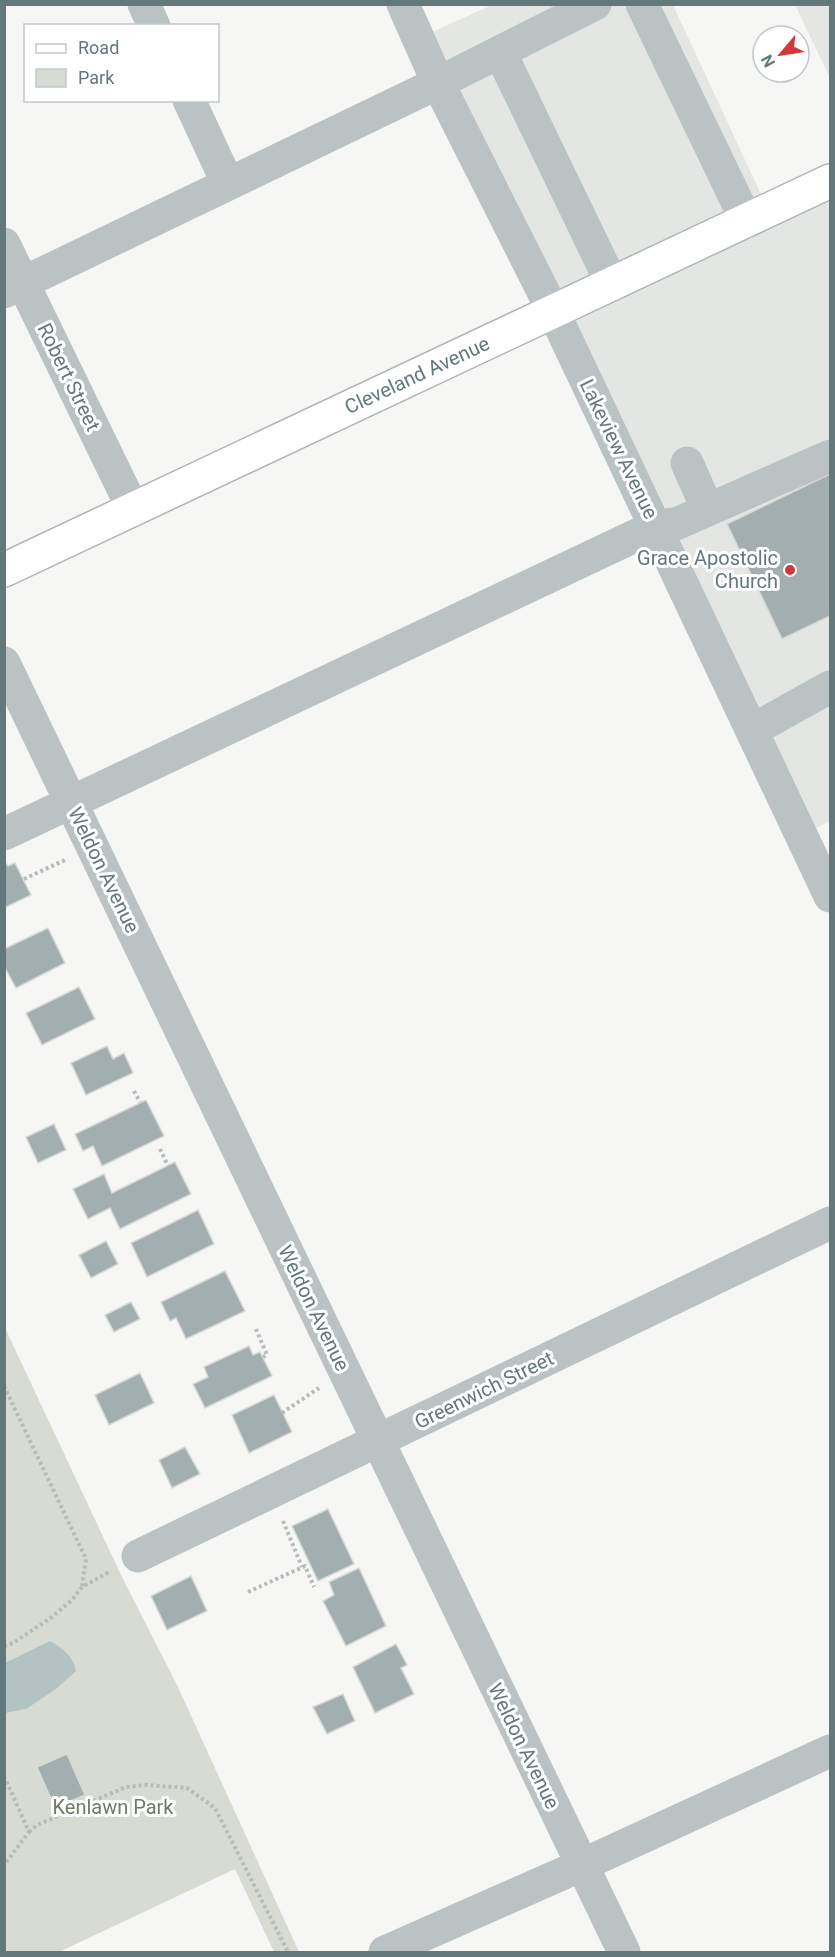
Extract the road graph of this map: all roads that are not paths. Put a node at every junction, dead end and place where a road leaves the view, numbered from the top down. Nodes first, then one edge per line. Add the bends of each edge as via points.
1 (144, 4) edge
2 (403, 4) edge
3 (595, 4) edge
4 (642, 4) edge
5 (153, 24) edge
6 (500, 52) junction
7 (438, 83) junction
8 (190, 102) edge
9 (831, 181) edge
10 (228, 184) junction
11 (746, 220) junction
12 (4, 244) edge
13 (612, 284) junction
14 (14, 287) edge
15 (553, 311) junction
16 (831, 456) edge
17 (687, 463) dead end
18 (133, 509) junction
19 (708, 510) junction
20 (656, 526) junction
21 (4, 570) edge
22 (4, 663) edge
23 (831, 687) edge
24 (753, 730) junction
25 (71, 802) junction
26 (4, 834) edge
27 (831, 896) edge
28 (831, 1223) edge
29 (378, 1441) junction
30 (138, 1556) dead end
31 (831, 1751) edge
32 (582, 1865) junction
33 (385, 1953) edge
34 (624, 1953) edge

1 - 5 street
2 - 7 street, Lakeview Avenue
3 - 6 street
4 - 11 street
6 - 7 street
6 - 13 street
7 - 10 street
7 - 15 street, Lakeview Avenue
8 - 10 street
9 - 11 main road, Cleveland Avenue
10 - 14 street
11 - 13 main road, Cleveland Avenue
12 - 14 street, Robert Street
13 - 15 main road, Cleveland Avenue
14 - 18 street, Robert Street
15 - 18 main road, Cleveland Avenue
15 - 20 street, Lakeview Avenue
16 - 19 street
17 - 19 street
18 - 21 main road, Cleveland Avenue
19 - 20 street via 671,525
20 - 24 street, Lakeview Avenue
20 - 25 street
22 - 25 street, Weldon Avenue
23 - 24 street
24 - 27 street, Lakeview Avenue
25 - 26 street
25 - 29 street, Weldon Avenue
28 - 29 street, Greenwich Street
29 - 30 street, Greenwich Street
29 - 32 street, Weldon Avenue
31 - 32 street
32 - 33 street
32 - 34 street, Weldon Avenue

